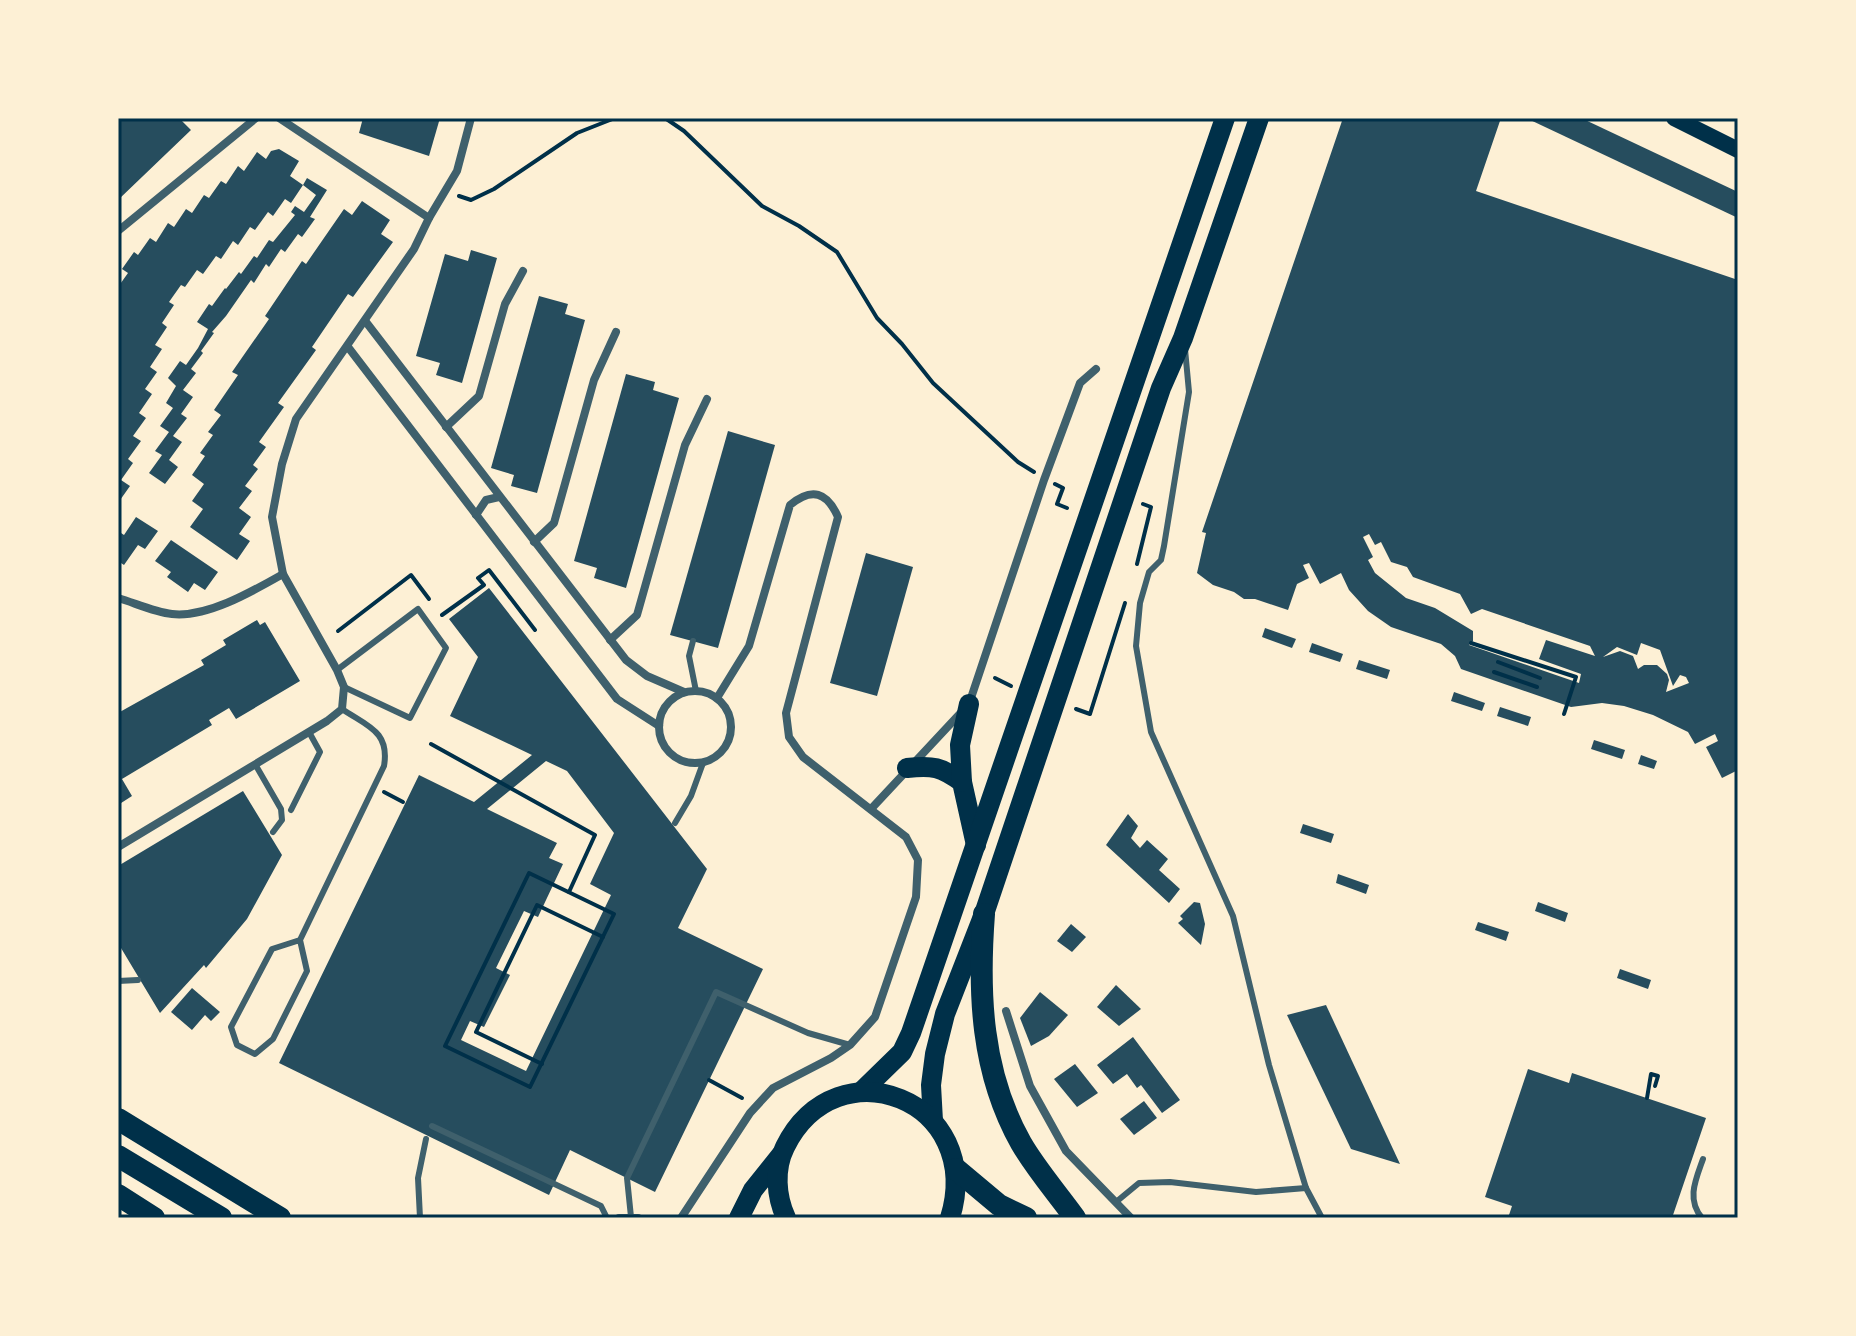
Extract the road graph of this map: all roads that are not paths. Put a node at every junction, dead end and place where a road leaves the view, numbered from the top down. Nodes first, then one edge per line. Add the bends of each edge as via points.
1 (256, 118) edge
2 (279, 118) edge
3 (471, 118) edge
4 (1225, 118) edge
5 (1259, 118) edge
6 (1674, 118) edge
7 (1738, 150) edge
8 (429, 218) junction
9 (118, 231) edge
10 (523, 271) dead end
11 (366, 322) junction
12 (616, 332) dead end
13 (1183, 338) junction
14 (348, 347) junction
15 (1096, 369) dead end
16 (707, 399) dead end
17 (446, 427) junction
18 (499, 497) junction
19 (476, 515) junction
20 (534, 542) junction
21 (283, 574) junction
22 (118, 598) edge
23 (610, 640) junction
24 (693, 641) dead end
25 (337, 670) junction
26 (344, 687) junction
27 (696, 691) junction
28 (684, 692) junction
29 (717, 698) junction
30 (969, 704) junction
31 (342, 709) junction
32 (659, 726) junction
33 (309, 732) junction
34 (703, 763) junction
35 (255, 764) junction
36 (907, 768) junction
37 (962, 782) junction
38 (871, 809) junction
39 (291, 810) dead end
40 (675, 823) dead end
41 (273, 832) dead end
42 (976, 845) junction
43 (118, 847) edge
44 (984, 914) junction
45 (300, 940) junction
46 (138, 980) dead end
47 (118, 981) edge
48 (1006, 1011) dead end
49 (850, 1045) junction
50 (861, 1092) junction
51 (118, 1119) edge
52 (933, 1121) junction
53 (432, 1126) dead end
54 (426, 1139) dead end
55 (781, 1155) junction
56 (118, 1156) edge
57 (1703, 1159) dead end
58 (956, 1169) junction
59 (1306, 1188) junction
60 (753, 1190) junction
61 (118, 1195) edge
62 (1116, 1202) junction
63 (635, 1217) edge
64 (154, 1218) edge
65 (221, 1218) edge
66 (280, 1218) edge
67 (420, 1218) edge
68 (607, 1218) edge
69 (619, 1218) edge
70 (681, 1218) edge
71 (739, 1218) edge
72 (750, 1218) edge
73 (786, 1218) edge
74 (950, 1218) edge
75 (1026, 1218) edge
76 (1075, 1218) edge
77 (1131, 1218) edge
78 (1322, 1218) edge
79 (1702, 1218) edge

1 - 9 street
2 - 8 street
3 - 8 street via 457,171
4 - 42 main road
5 - 13 main road
6 - 7 main road
8 - 11 street
10 - 17 street via 505,304 479,396
11 - 14 street
11 - 17 street
12 - 20 street via 594,380 554,523
13 - 44 main road via 1161,388
13 - 59 lane via 1189,392 1164,546 1140,603 1136,646 1151,732 1233,916
14 - 19 street
14 - 21 street via 296,419 282,464 272,517
15 - 30 street via 1080,383
16 - 23 street via 685,445 637,615
17 - 18 street
18 - 19 street via 486,500
18 - 20 street
19 - 32 street via 617,699
20 - 23 street
21 - 22 street via 197,614 170,614
21 - 25 street
23 - 28 street via 647,676
24 - 27 lane via 689,656
25 - 26 street
25 - 26 lane via 418,609 446,648 410,718
26 - 31 street
27 - 28 street
27 - 29 street
28 - 32 street via 666,705
29 - 34 street via 732,729 723,751
29 - 38 street via 749,646 790,505 802,495 817,494 832,502 838,517 786,713 789,737 803,757
30 - 36 street
30 - 37 main road via 960,745
31 - 33 street
31 - 45 lane via 382,736 387,750
32 - 34 street via 672,754
33 - 35 street
33 - 39 lane via 320,752
34 - 40 lane
35 - 41 lane via 281,809 282,820
35 - 43 street
36 - 37 main road via 931,765
36 - 38 street
37 - 42 main road
38 - 49 street via 906,837 918,860 916,897 875,1017
42 - 50 main road via 911,1033 902,1052
44 - 52 main road via 935,1054
44 - 76 highway via 983,1015 991,1073 1021,1143
45 - 45 lane via 272,949 231,1027 237,1045 255,1054 273,1039 307,971
46 - 47 lane
48 - 62 street via 1030,1086 1066,1151
49 - 63 lane via 808,1033 716,992 627,1178
49 - 70 street via 773,1088 750,1113
50 - 52 main road via 887,1094 912,1104
50 - 55 main road via 811,1111
51 - 66 highway
52 - 58 main road via 948,1143
53 - 68 lane via 601,1206
54 - 67 lane via 418,1178
55 - 60 main road
55 - 73 main road via 777,1181
56 - 65 highway
57 - 79 lane via 1691,1195
58 - 74 main road
58 - 75 highway via 999,1205
59 - 62 lane via 1256,1192 1139,1183
59 - 78 lane
60 - 71 main road
60 - 72 lane
61 - 64 highway
62 - 77 street
63 - 69 street

